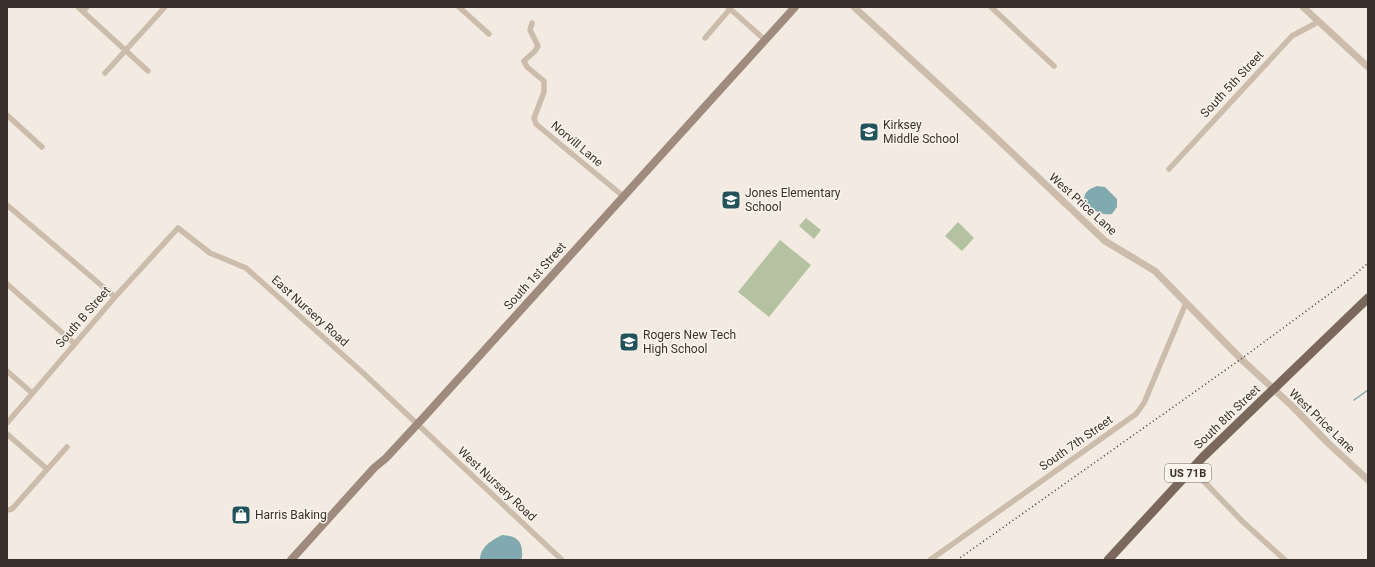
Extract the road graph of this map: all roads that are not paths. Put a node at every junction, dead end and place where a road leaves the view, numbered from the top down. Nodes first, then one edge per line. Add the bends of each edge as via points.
1 (78, 7) edge
2 (165, 7) edge
3 (459, 7) edge
4 (795, 7) edge
5 (854, 7) edge
6 (991, 7) edge
7 (1303, 7) edge
8 (729, 8) edge
9 (85, 9) edge
10 (466, 9) edge
11 (1318, 22) junction
12 (532, 23) dead end
13 (489, 34) dead end
14 (705, 38) dead end
15 (765, 40) junction
16 (125, 50) junction
17 (1054, 66) dead end
18 (1368, 67) edge
19 (148, 71) dead end
20 (105, 73) dead end
21 (7, 115) edge
22 (42, 146) dead end
23 (1169, 169) dead end
24 (623, 196) junction
25 (7, 204) edge
26 (178, 228) joint
27 (7, 284) edge
28 (115, 298) junction
29 (1368, 298) edge
30 (1186, 303) junction
31 (75, 344) junction
32 (7, 371) edge
33 (1273, 389) junction
34 (32, 393) junction
35 (7, 423) edge
36 (416, 425) junction
37 (7, 434) edge
38 (67, 447) dead end
39 (47, 469) junction
40 (1192, 469) junction
41 (1368, 480) edge
42 (7, 510) edge
43 (291, 560) edge
44 (562, 560) edge
45 (930, 560) edge
46 (1108, 560) edge
47 (1285, 560) edge

1 - 9 street
2 - 16 street
3 - 10 street
4 - 15 main road, South 1st Street
5 - 30 street, West Price Lane via 1105,241 1155,271
6 - 17 street
7 - 11 street
8 - 14 street
8 - 15 street
9 - 16 street
10 - 13 street
11 - 18 street
11 - 23 street, South 5th Street via 1292,36
12 - 24 street, Norvill Lane via 530,30 538,46 524,61 527,67 544,81 544,92 534,118 536,124
15 - 24 main road, South 1st Street
16 - 19 street
16 - 20 street
21 - 22 street
24 - 36 main road, South 1st Street
25 - 28 street
26 - 28 street, South B Street
26 - 36 street, East Nursery Road via 210,253 246,268 362,372
27 - 31 street
28 - 31 street, South B Street
29 - 33 main road, South 8th Street / US 71B
30 - 33 street, West Price Lane
30 - 45 street, South 7th Street via 1144,403 1136,414
31 - 34 street, South B Street
32 - 34 street
33 - 40 main road, South 8th Street / US 71B
33 - 41 street, West Price Lane
34 - 35 street, South B Street
36 - 43 main road, South 1st Street
36 - 44 street, West Nursery Road
37 - 39 street
38 - 39 street
39 - 42 street via 12,509
40 - 46 main road, South 8th Street / US 71B
40 - 47 street via 1242,521

